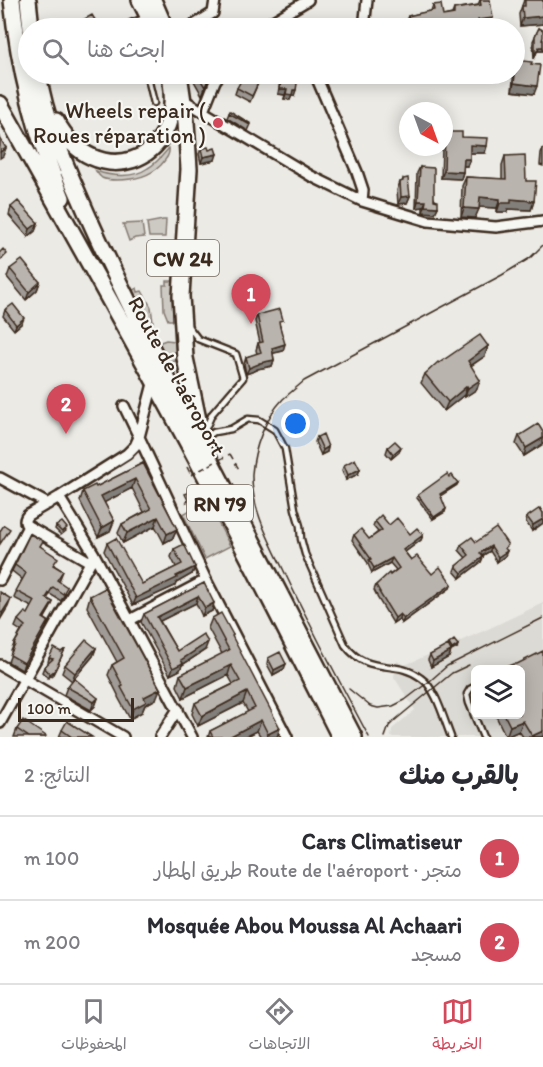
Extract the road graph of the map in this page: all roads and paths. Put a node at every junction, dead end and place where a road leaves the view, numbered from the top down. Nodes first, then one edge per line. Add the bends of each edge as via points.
1 (12, 0) edge
2 (28, 0) edge
3 (140, 0) edge
4 (153, 0) edge
5 (215, 0) edge
6 (308, 0) edge
7 (367, 0) edge
8 (30, 18) edge
9 (149, 18) edge
10 (161, 18) edge
11 (205, 18) edge
12 (278, 18) edge
13 (365, 18) edge
14 (18, 45) edge
15 (25, 84) edge
16 (40, 84) edge
17 (42, 84) edge
18 (149, 84) edge
19 (173, 84) edge
20 (179, 84) edge
21 (214, 84) edge
22 (319, 84) edge
23 (178, 99) junction
24 (154, 103) dead end
25 (0, 104) edge
26 (203, 111) junction
27 (362, 201) junction
28 (543, 221) edge
29 (95, 272) junction
30 (182, 316) junction
31 (154, 380) junction
32 (124, 406) dead end
33 (140, 437) junction
34 (201, 441) junction
35 (240, 471) dead end
36 (191, 475) dead end
37 (0, 478) edge
38 (59, 497) junction
39 (48, 504) junction
40 (28, 526) junction
41 (92, 558) junction
42 (0, 580) edge
43 (206, 580) junction
44 (130, 620) junction
45 (0, 665) edge
46 (24, 679) junction
47 (471, 688) edge
48 (471, 708) edge
49 (178, 709) junction
50 (476, 719) edge
51 (0, 723) edge
52 (123, 737) edge
53 (160, 737) edge
54 (192, 737) edge
55 (287, 737) edge
56 (340, 737) edge
57 (354, 737) edge
58 (451, 737) edge
59 (483, 737) edge

1 - 14 highway, RN 79
2 - 8 highway
3 - 9 highway
4 - 10 highway
5 - 11 street via 213,13
6 - 12 street
7 - 13 street
15 - 29 highway, RN 79 via 49,167
16 - 34 highway, RN 79 via 56,139 92,226 130,308
17 - 23 highway via 68,140 89,156 112,162 144,155 154,146 167,130
18 - 24 lane
19 - 23 highway
20 - 23 highway, CW 24
21 - 26 street
22 - 27 street via 357,172
23 - 26 street
23 - 30 highway, CW 24 via 189,169
25 - 29 highway, Route de l'aéroport
26 - 27 street via 311,176
27 - 28 street via 428,221 496,227
29 - 31 highway, Route de l'aéroport / RN 79
30 - 34 highway, CW 24 via 185,358
30 - 34 lane via 198,339 236,354 243,378 212,414
31 - 33 street
31 - 56 highway, Route de l'aéroport / RN 79
32 - 33 street
33 - 38 street via 127,454
33 - 43 street
34 - 57 highway, RN 79
34 - 58 lane via 248,419 259,420 275,430 285,449 305,554 345,645 359,659 422,678 432,690
35 - 36 path, bridge via 230,454
37 - 39 street
38 - 39 street
38 - 41 street
39 - 40 street via 27,516
40 - 41 street
40 - 42 street
41 - 44 street
41 - 46 street
43 - 44 street
43 - 55 street
44 - 49 street
45 - 46 street
46 - 51 street
46 - 52 street
47 - 48 lane via 467,694
49 - 53 street
49 - 54 street
50 - 59 lane

